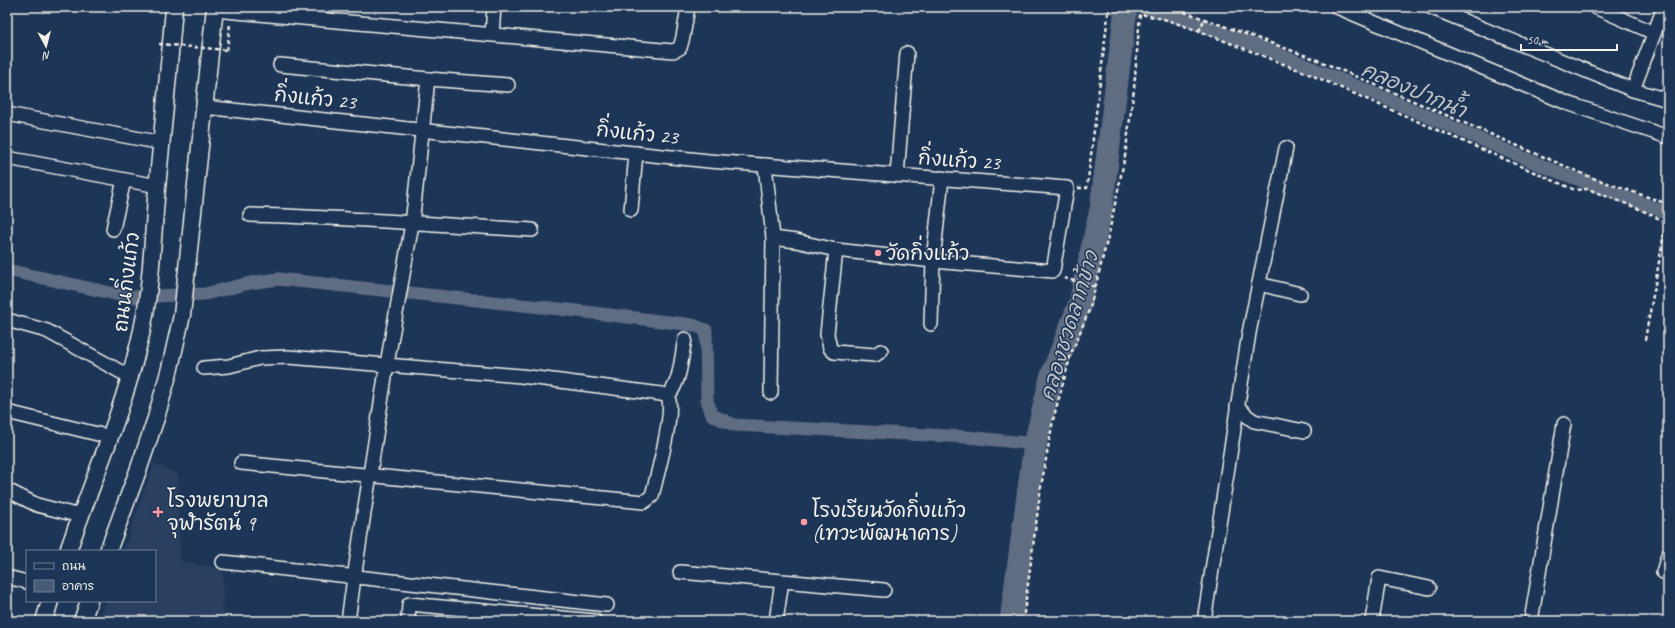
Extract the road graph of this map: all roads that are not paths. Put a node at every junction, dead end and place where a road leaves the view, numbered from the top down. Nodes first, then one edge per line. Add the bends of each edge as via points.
1 (174, 7) edge
2 (494, 7) edge
3 (688, 7) edge
4 (1337, 7) edge
5 (1430, 7) edge
6 (1595, 7) edge
7 (1664, 7) edge
8 (214, 9) edge
9 (492, 34) junction
10 (1654, 34) junction
11 (907, 53) dead end
12 (280, 65) dead end
13 (428, 80) junction
14 (508, 86) dead end
15 (1632, 90) junction
16 (1668, 100) edge
17 (204, 107) junction
18 (7, 114) edge
19 (423, 130) junction
20 (1668, 137) edge
21 (162, 143) junction
22 (1286, 148) dead end
23 (636, 153) junction
24 (7, 158) edge
25 (765, 165) junction
26 (898, 175) junction
27 (942, 178) junction
28 (124, 180) junction
29 (158, 186) junction
30 (631, 210) dead end
31 (250, 215) dead end
32 (412, 224) junction
33 (113, 230) dead end
34 (532, 230) dead end
35 (773, 238) junction
36 (836, 250) junction
37 (933, 261) junction
38 (1259, 284) junction
39 (1300, 294) dead end
40 (7, 320) edge
41 (931, 324) dead end
42 (684, 340) dead end
43 (881, 351) dead end
44 (387, 364) junction
45 (204, 368) dead end
46 (130, 377) junction
47 (771, 393) dead end
48 (668, 396) junction
49 (1237, 406) junction
50 (7, 412) edge
51 (1564, 424) dead end
52 (1304, 430) dead end
53 (110, 438) junction
54 (241, 462) dead end
55 (370, 475) junction
56 (7, 490) edge
57 (80, 516) junction
58 (68, 550) edge
59 (108, 550) edge
60 (1668, 555) edge
61 (223, 562) dead end
62 (680, 572) dead end
63 (1663, 572) dead end
64 (7, 577) edge
65 (354, 578) junction
66 (782, 581) junction
67 (26, 582) edge
68 (1429, 588) dead end
69 (884, 590) dead end
70 (50, 602) edge
71 (89, 602) edge
72 (607, 605) dead end
73 (44, 621) edge
74 (82, 621) edge
75 (348, 621) edge
76 (408, 621) edge
77 (595, 621) edge
78 (776, 621) edge
79 (1204, 621) edge
80 (1372, 621) edge
81 (1531, 621) edge

1 - 21 main road, ถนนกิ่งแก้ว
2 - 9 street
3 - 9 street via 683,37 677,50
4 - 20 street via 1567,103
5 - 15 street
6 - 10 street
7 - 10 street
8 - 9 street
8 - 17 main road
10 - 15 street
11 - 26 street
12 - 13 street
13 - 14 street
13 - 19 street
15 - 16 street
17 - 19 street, กิ่งแก้ว 23
17 - 59 main road via 182,315 156,418
18 - 21 street
19 - 23 street, กิ่งแก้ว 23
19 - 32 street
21 - 29 main road, ถนนกิ่งแก้ว
22 - 38 street
23 - 25 street, กิ่งแก้ว 23
23 - 30 street
24 - 28 street
25 - 26 street, กิ่งแก้ว 23
25 - 35 street
26 - 27 street, กิ่งแก้ว 23
27 - 37 street
27 - 37 street, กิ่งแก้ว 23 via 1067,188 1053,271
28 - 29 street
28 - 33 street
29 - 46 main road, ถนนกิ่งแก้ว via 146,308
31 - 32 street via 323,217
32 - 34 street
32 - 44 street
35 - 36 street
35 - 47 street
36 - 37 street
36 - 43 street via 827,334 830,348 834,352 868,355 875,355
37 - 41 street
38 - 39 street
38 - 49 street via 1248,333
40 - 46 street via 47,331
42 - 48 street via 677,381
44 - 45 street via 288,357 260,358 229,366
44 - 48 street via 521,376
44 - 55 street
46 - 53 main road, ถนนกิ่งแก้ว
48 - 55 street via 668,418 652,496 644,502
49 - 52 street via 1254,421
49 - 79 street
50 - 53 street
51 - 81 street
53 - 57 main road, ถนนกิ่งแก้ว
54 - 55 street
55 - 65 street
56 - 57 street via 38,505
57 - 58 main road, ถนนกิ่งแก้ว
60 - 63 street
61 - 65 street
62 - 66 street
64 - 67 street
65 - 72 street
65 - 75 street
66 - 69 street
66 - 78 street
68 - 80 street via 1379,578
70 - 73 main road
71 - 74 main road
76 - 77 street via 409,604

